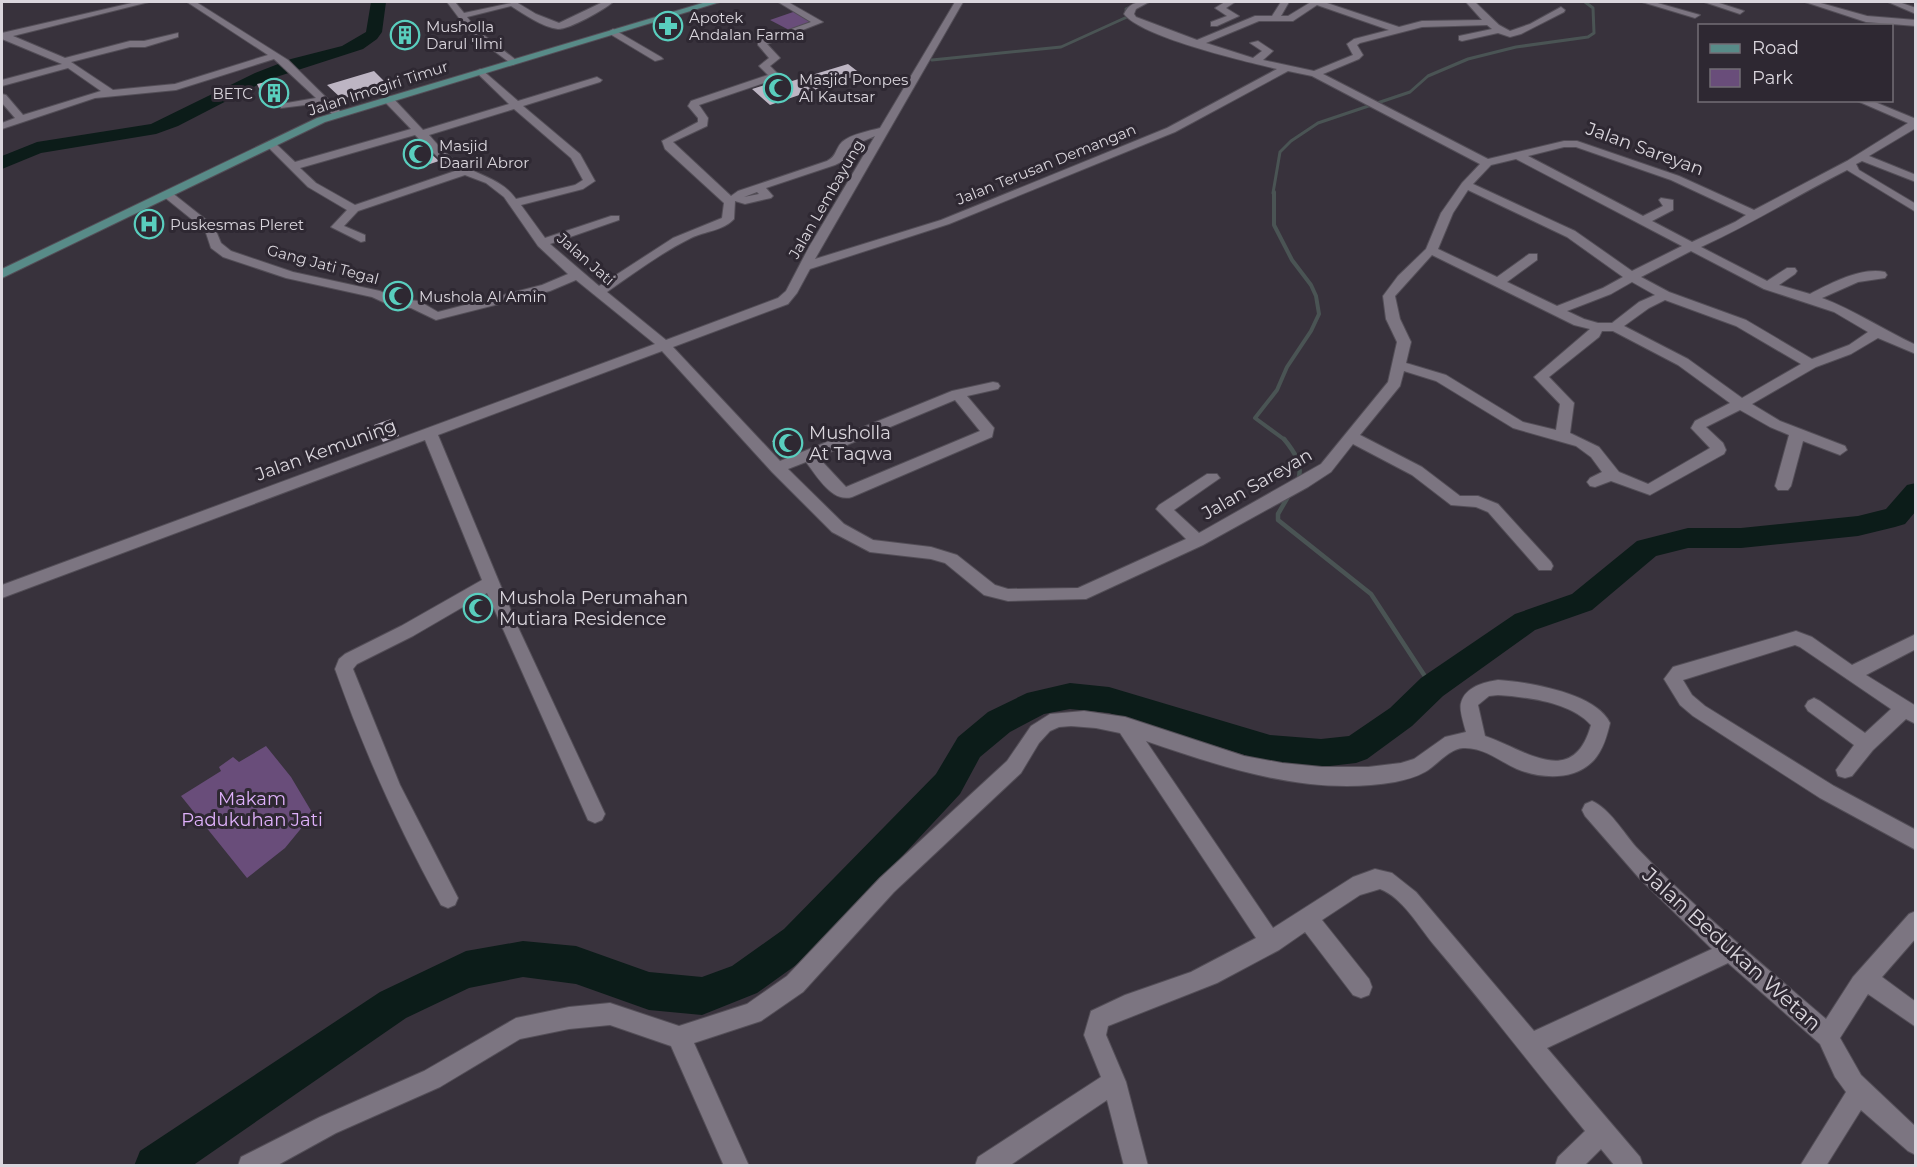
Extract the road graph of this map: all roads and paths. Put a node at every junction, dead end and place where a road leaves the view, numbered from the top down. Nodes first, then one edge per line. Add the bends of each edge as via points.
1 (145, 2) edge
2 (191, 2) edge
3 (451, 2) edge
4 (609, 2) edge
5 (715, 2) edge
6 (782, 2) edge
7 (959, 2) edge
8 (1145, 2) edge
9 (1231, 2) edge
10 (1285, 2) edge
11 (1316, 2) edge
12 (1470, 2) edge
13 (1646, 2) edge
14 (1708, 2) edge
15 (1809, 2) edge
16 (1892, 2) edge
17 (133, 3) edge
18 (1356, 5) dead end
19 (1561, 10) dead end
20 (1346, 11) junction
21 (1740, 11) dead end
22 (1916, 11) edge
23 (1389, 12) dead end
24 (1695, 15) dead end
25 (462, 16) junction
26 (1234, 16) junction
27 (1275, 18) junction
28 (1866, 19) junction
29 (1372, 20) junction
30 (1249, 22) junction
31 (1492, 22) junction
32 (1916, 23) edge
33 (1857, 24) edge
34 (1202, 29) dead end
35 (1399, 30) junction
36 (1501, 30) junction
37 (614, 32) junction
38 (1191, 33) dead end
39 (2, 35) edge
40 (175, 36) dead end
41 (1180, 38) junction
42 (1462, 38) dead end
43 (1198, 43) junction
44 (1255, 43) dead end
45 (275, 57) junction
46 (658, 59) dead end
47 (1255, 61) junction
48 (513, 62) junction
49 (67, 63) junction
50 (1288, 67) junction
51 (481, 72) junction
52 (1315, 74) junction
53 (597, 80) dead end
54 (2, 83) edge
55 (109, 92) junction
56 (2, 98) edge
57 (388, 99) junction
58 (322, 100) junction
59 (1864, 102) edge
60 (516, 105) junction
61 (285, 106) dead end
62 (338, 114) junction
63 (21, 120) junction
64 (2, 126) edge
65 (1913, 126) edge
66 (886, 129) junction
67 (418, 132) junction
68 (270, 144) junction
69 (1516, 155) junction
70 (1856, 160) junction
71 (1487, 163) junction
72 (294, 166) junction
73 (466, 171) junction
74 (1916, 179) edge
75 (1466, 185) junction
76 (759, 188) dead end
77 (167, 194) junction
78 (1665, 200) dead end
79 (514, 203) junction
80 (354, 209) junction
81 (1916, 209) edge
82 (1754, 214) junction
83 (615, 218) dead end
84 (1643, 221) junction
85 (361, 238) dead end
86 (542, 243) junction
87 (1690, 246) junction
88 (1431, 250) junction
89 (1533, 258) dead end
90 (806, 266) junction
91 (1791, 271) dead end
92 (2, 274) edge
93 (577, 275) junction
94 (1881, 275) dead end
95 (1631, 276) junction
96 (1498, 283) junction
97 (1768, 286) junction
98 (599, 292) junction
99 (1665, 295) junction
100 (1811, 299) junction
101 (1557, 311) junction
102 (1598, 327) junction
103 (1615, 327) junction
104 (1877, 332) junction
105 (664, 345) junction
106 (1916, 350) edge
107 (1811, 364) junction
108 (1398, 365) junction
109 (993, 386) dead end
110 (957, 394) junction
111 (1741, 404) junction
112 (430, 433) junction
113 (1797, 434) junction
114 (1563, 435) junction
115 (1350, 436) junction
116 (1840, 450) dead end
117 (807, 455) junction
118 (777, 468) junction
119 (1611, 474) junction
120 (1212, 478) dead end
121 (1595, 482) dead end
122 (1783, 486) dead end
123 (1197, 541) junction
124 (1545, 566) dead end
125 (492, 582) junction
126 (2, 592) edge
127 (1916, 641) edge
128 (1851, 674) junction
129 (1814, 706) dead end
130 (1910, 712) edge
131 (1125, 725) junction
132 (1477, 740) junction
133 (1866, 744) junction
134 (1845, 770) dead end
135 (1592, 810) dead end
136 (595, 814) dead end
137 (1916, 841) edge
138 (448, 898) dead end
139 (1307, 918) junction
140 (1916, 921) edge
141 (1271, 943) junction
142 (1731, 951) junction
143 (1866, 980) junction
144 (1361, 987) dead end
145 (1916, 1016) edge
146 (679, 1036) junction
147 (1828, 1036) junction
148 (1530, 1044) junction
149 (1114, 1082) junction
150 (1859, 1092) junction
151 (1601, 1132) junction
152 (1916, 1143) edge
153 (250, 1166) edge
154 (737, 1166) edge
155 (987, 1166) edge
156 (1136, 1166) edge
157 (1567, 1166) edge
158 (1631, 1166) edge
159 (1812, 1166) edge

1 - 17 street
2 - 45 street
3 - 25 street
4 - 25 street via 559,26 512,3
5 - 37 main road, Jalan Imogiri Timur
6 - 98 street via 818,22 761,43 776,58 764,66 773,77 695,103 703,124 668,141 669,147 730,202 728,219 677,241
7 - 66 street, Jalan Lembayung
8 - 41 street via 1132,7 1129,14 1133,19
9 - 26 street via 1219,8
10 - 27 street
11 - 20 street
11 - 27 street via 1290,19
12 - 31 street
13 - 24 street
14 - 21 street
15 - 28 street
16 - 22 street
17 - 39 street
18 - 20 street
19 - 36 street via 1512,34
20 - 29 street
23 - 29 street
25 - 48 street via 479,37
26 - 30 street
26 - 34 street
27 - 30 street
28 - 32 street
28 - 33 street
29 - 35 street
30 - 43 street
31 - 35 street via 1422,24
31 - 36 street
35 - 52 street via 1354,42 1356,57
36 - 42 street
37 - 46 street
37 - 48 main road, Jalan Imogiri Timur
38 - 41 street
39 - 49 street
40 - 49 street via 130,44
41 - 43 street
43 - 47 street
44 - 47 street via 1268,51
45 - 55 street via 176,87
45 - 58 street
47 - 50 street
48 - 51 main road, Jalan Imogiri Timur
49 - 54 street
49 - 55 street
50 - 52 street
50 - 90 street, Jalan Terusan Demangan via 1183,124 957,218
51 - 57 main road, Jalan Imogiri Timur
51 - 60 street
52 - 71 street
53 - 60 street
55 - 63 street
56 - 63 street
57 - 62 main road, Jalan Imogiri Timur
57 - 67 street, Jalan Jati
58 - 61 street
58 - 62 street
59 - 65 street
60 - 67 street
60 - 79 street via 576,156 589,181
62 - 68 main road, Jalan Imogiri Timur
63 - 64 street
65 - 70 street
66 - 76 street via 848,143 839,159 831,163
66 - 90 street, Jalan Lembayung
67 - 72 street
67 - 73 street, Jalan Jati via 448,161
68 - 72 street
68 - 77 main road, Jalan Imogiri Timur
69 - 71 street, Jalan Sareyan
69 - 82 street, Jalan Sareyan via 1564,144 1588,146 1675,178
69 - 84 street
70 - 74 street
70 - 81 street via 1851,168 1855,172
70 - 82 street
71 - 75 street, Jalan Sareyan
72 - 80 street via 312,185
73 - 79 street, Jalan Jati via 495,185
73 - 80 street
75 - 88 street, Jalan Sareyan via 1447,213
75 - 95 street via 1571,234
77 - 92 main road, Jalan Imogiri Timur
77 - 93 street, Gang Jati Tegal via 210,229 215,245 227,254 290,275 376,294 394,303 414,304 436,316 546,288
78 - 84 street via 1669,208
79 - 86 street, Jalan Jati
80 - 85 street via 337,227
82 - 87 street via 1739,225
83 - 86 street
84 - 87 street
86 - 93 street, Jalan Jati
87 - 95 street
87 - 97 street
88 - 96 street
88 - 108 street, Jalan Sareyan via 1389,296 1393,319 1404,342
89 - 96 street
90 - 105 street, Jalan Lembayung via 783,301
91 - 97 street
93 - 98 street, Jalan Jati
94 - 100 street via 1861,277
95 - 99 street
95 - 101 street via 1607,291
96 - 101 street
97 - 100 street
98 - 105 street, Jalan Jati
99 - 103 street
99 - 107 street via 1741,323
100 - 104 street via 1839,309
101 - 102 street
102 - 103 street
102 - 114 street via 1541,377 1567,403
103 - 111 street via 1683,362
104 - 106 street
104 - 107 street via 1842,354
105 - 112 street, Jalan Kemuning
105 - 118 street, Jalan Jati
107 - 111 street
108 - 114 street via 1441,378 1518,425
108 - 115 street, Jalan Sareyan via 1395,383
109 - 110 street
110 - 117 street
110 - 117 street via 987,428 987,434 847,492 839,491
111 - 113 street
111 - 119 street via 1698,426 1718,451 1652,490
112 - 125 street
112 - 126 street, Jalan Kemuning
113 - 116 street
113 - 122 street
114 - 119 street via 1591,449
115 - 123 street, Jalan Sareyan via 1326,468
115 - 124 street via 1417,471 1456,501 1478,502 1493,508
117 - 118 street
118 - 123 street, Jalan Sareyan via 838,528 870,546 951,559 990,590 1008,596 1080,594
119 - 121 street
120 - 123 street via 1164,509
125 - 136 street
125 - 138 street via 351,659 344,669 367,733
127 - 128 street
128 - 130 street
128 - 137 street via 1796,638 1679,672 1673,679 1686,700 1699,711 1818,786
129 - 133 street
130 - 133 street
131 - 132 street via 1258,767 1359,777 1415,767 1460,740
131 - 141 street
131 - 146 street via 1058,719 1044,726 1030,738 1014,767 887,885 795,984 753,1013
132 - 132 street via 1469,705 1487,689 1521,689 1553,697 1593,714 1601,723 1592,752 1584,759 1550,770 1535,769
133 - 134 street
135 - 142 street, Jalan Bedukan Wetan via 1647,875
139 - 141 street
139 - 144 street
139 - 148 street via 1354,887 1375,879 1392,883
140 - 143 street
141 - 149 street via 1207,976 1120,1007 1099,1019 1095,1035
142 - 147 street, Jalan Bedukan Wetan
142 - 148 street
143 - 145 street
143 - 147 street
146 - 153 street via 610,1014 516,1029 432,1079 328,1125
146 - 154 street
147 - 150 street, Jalan Bedukan Wetan via 1836,1060
148 - 151 street
149 - 155 street
149 - 156 street
150 - 152 street, Jalan Bedukan Wetan
150 - 159 street
151 - 157 street
151 - 158 street

